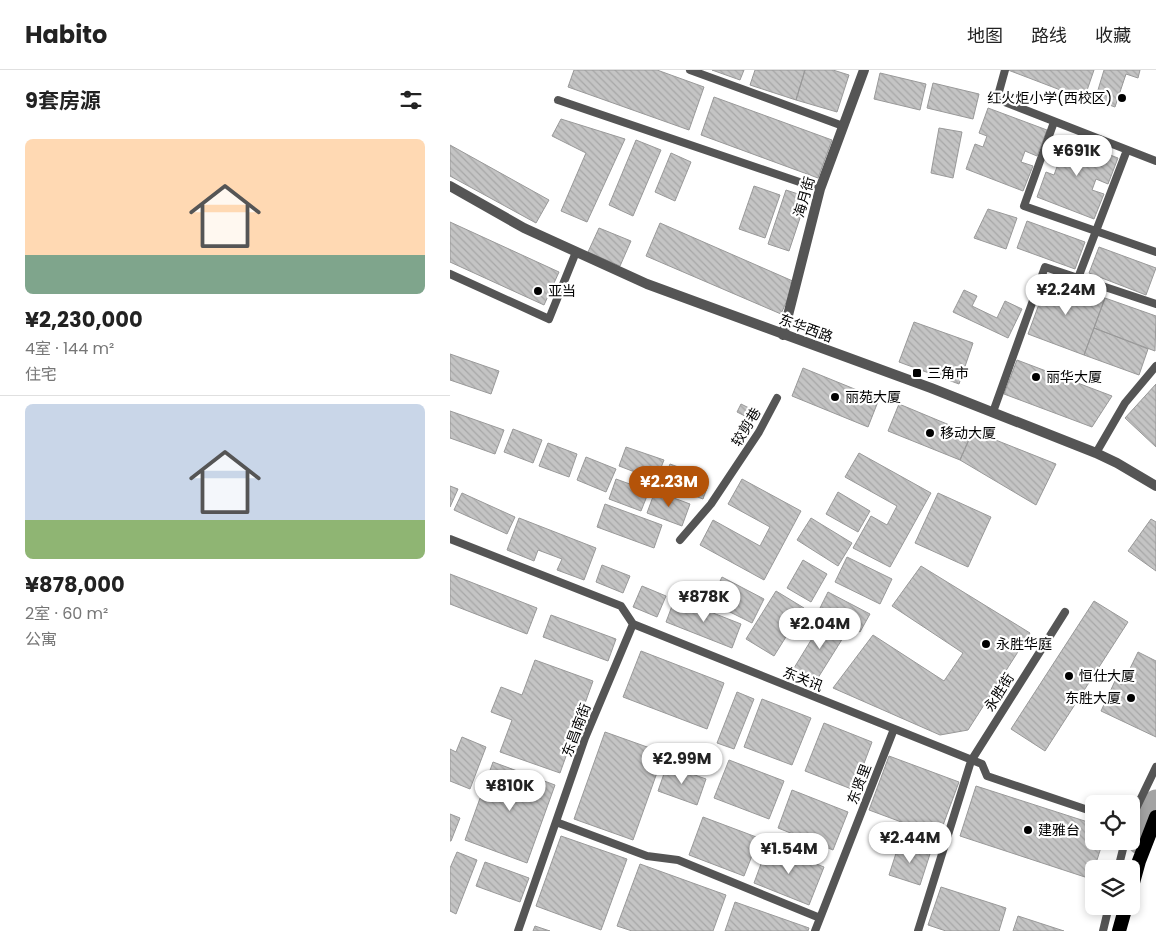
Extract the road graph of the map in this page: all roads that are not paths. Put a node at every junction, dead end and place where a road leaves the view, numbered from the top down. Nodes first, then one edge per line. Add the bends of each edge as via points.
1 (690, 70) edge
2 (864, 70) edge
3 (1005, 70) edge
4 (558, 100) dead end
5 (1054, 122) junction
6 (843, 126) junction
7 (1126, 150) junction
8 (1156, 161) edge
9 (450, 186) edge
10 (820, 189) junction
11 (1096, 232) junction
12 (576, 252) junction
13 (1156, 252) edge
14 (450, 274) edge
15 (1078, 278) junction
16 (1156, 304) edge
17 (783, 335) junction
18 (1156, 366) edge
19 (777, 398) dead end
20 (992, 412) junction
21 (1096, 453) junction
22 (1155, 484) edge
23 (450, 539) edge
24 (680, 540) dead end
25 (1065, 612) dead end
26 (633, 624) junction
27 (894, 729) junction
28 (971, 760) junction
29 (1156, 767) edge
30 (1140, 800) edge
31 (1085, 809) edge
32 (1156, 815) edge
33 (556, 822) junction
34 (1138, 860) edge
35 (1140, 861) edge
36 (1107, 915) edge
37 (1123, 915) edge
38 (820, 918) junction
39 (518, 931) edge
40 (815, 931) edge
41 (918, 931) edge
42 (1103, 931) edge
43 (1118, 931) edge

1 - 6 lane
2 - 6 street, 海月街
3 - 5 lane via 997,99
4 - 10 lane
5 - 7 lane
5 - 11 lane via 1024,206
6 - 10 street, 海月街
7 - 8 lane
7 - 11 lane
9 - 12 street, 东华西路 via 524,228
10 - 17 street, 海月街
11 - 13 lane
11 - 15 lane
12 - 14 lane via 549,319
12 - 17 street, 东华西路 via 647,284
15 - 16 lane
15 - 20 lane via 1045,267
17 - 20 street, 东华西路
18 - 21 lane via 1125,403
19 - 24 lane, 较剪巷 via 759,432 711,504
20 - 21 street, 东华西路
21 - 22 street, 东华西路
23 - 26 lane, 东关讯 via 621,606
25 - 28 lane, 永胜街
26 - 27 lane, 东关讯
26 - 33 lane, 东昌南街 via 585,738
27 - 28 lane, 东关讯
27 - 38 lane, 东贤里
28 - 31 lane, 东关讯 via 982,764 988,776
28 - 41 lane, 永胜街
29 - 30 lane
32 - 34 highway
32 - 35 highway
33 - 38 lane via 647,856 678,860
33 - 39 lane, 东昌南街
36 - 42 lane
37 - 43 highway
38 - 40 lane, 东贤里

